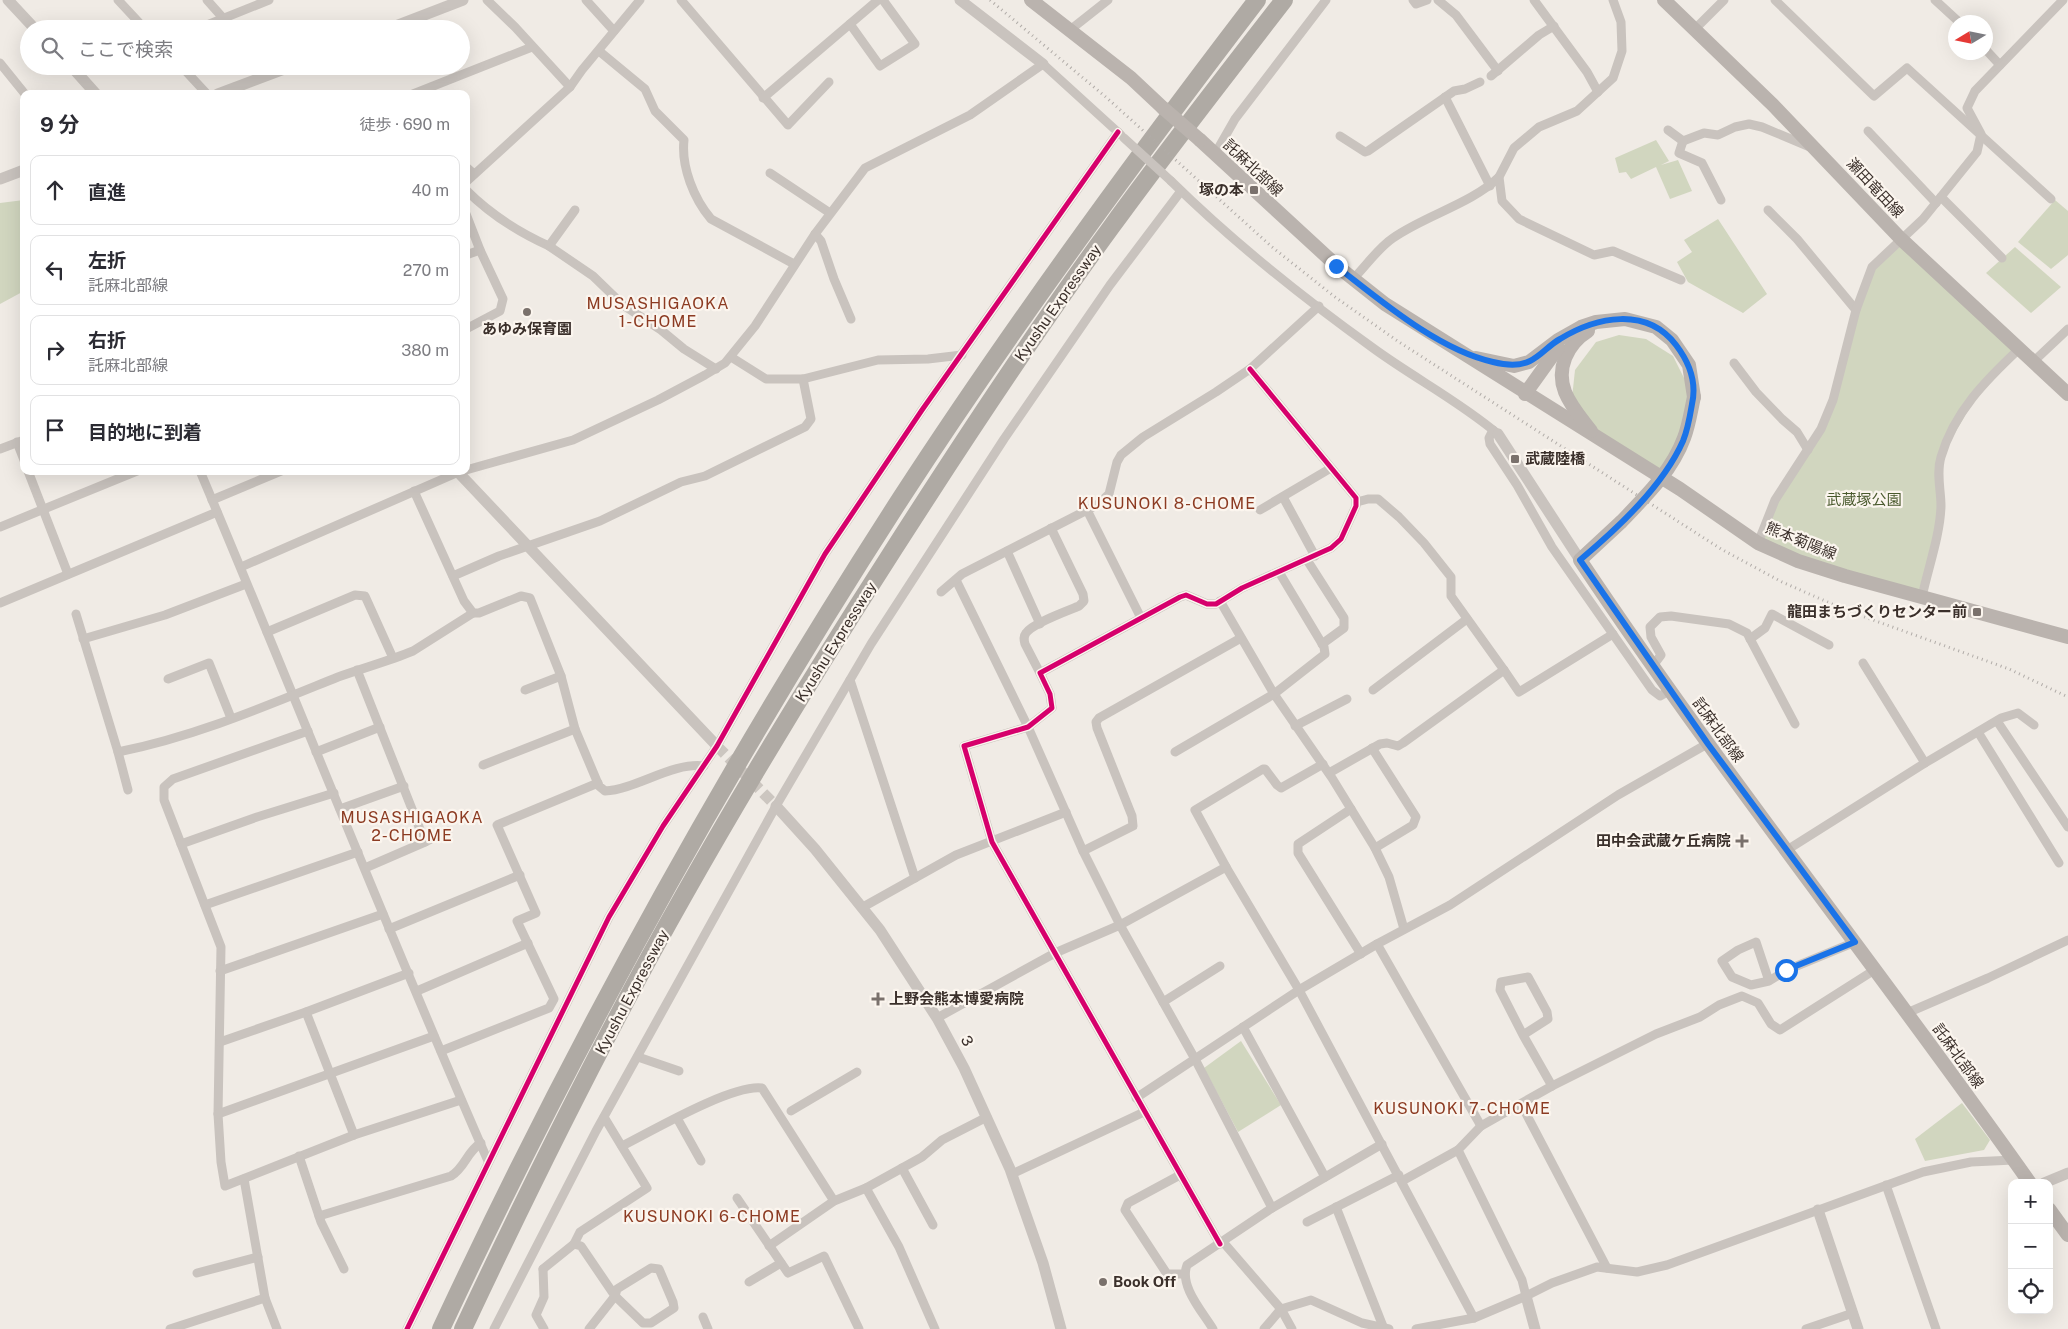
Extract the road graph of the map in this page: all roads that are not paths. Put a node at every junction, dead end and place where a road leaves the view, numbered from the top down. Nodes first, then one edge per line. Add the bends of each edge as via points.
1 (8, 0) edge
2 (118, 0) edge
3 (206, 0) edge
4 (268, 0) edge
5 (463, 0) edge
6 (487, 0) edge
7 (586, 0) edge
8 (640, 0) edge
9 (681, 0) edge
10 (878, 0) edge
11 (883, 0) edge
12 (960, 0) edge
13 (1031, 0) edge
14 (1108, 0) edge
15 (1257, 0) edge
16 (1284, 0) edge
17 (1326, 0) edge
18 (1413, 0) edge
19 (1427, 0) edge
20 (1438, 0) edge
21 (1534, 0) edge
22 (1613, 0) edge
23 (1664, 0) edge
24 (1724, 0) edge
25 (1775, 0) edge
26 (1935, 0) edge
27 (2059, 2) edge
28 (1951, 15) edge
29 (223, 18) junction
30 (27, 20) edge
31 (137, 20) edge
32 (218, 20) edge
33 (411, 20) edge
34 (850, 24) junction
35 (1554, 26) junction
36 (1695, 29) junction
37 (1070, 30) junction
38 (614, 31) junction
39 (532, 47) junction
40 (600, 51) junction
41 (1993, 58) edge
42 (0, 63) edge
43 (1043, 64) junction
44 (2000, 65) junction
45 (470, 71) edge
46 (79, 75) edge
47 (189, 75) edge
48 (268, 75) edge
49 (461, 75) edge
50 (829, 82) dead end
51 (1480, 82) dead end
52 (570, 87) junction
53 (22, 90) edge
54 (92, 90) edge
55 (203, 90) edge
56 (229, 90) edge
57 (423, 90) edge
58 (1598, 92) junction
59 (1445, 97) junction
60 (763, 98) junction
61 (1668, 130) dead end
62 (1868, 131) dead end
63 (1981, 134) junction
64 (1121, 135) junction
65 (1340, 136) dead end
66 (1683, 141) junction
67 (1815, 149) junction
68 (1215, 154) junction
69 (470, 170) edge
70 (20, 171) edge
71 (770, 173) dead end
72 (474, 174) junction
73 (1499, 177) junction
74 (0, 178) edge
75 (470, 178) edge
76 (1490, 186) junction
77 (1181, 191) junction
78 (470, 194) edge
79 (2052, 199) dead end
80 (1722, 200) dead end
81 (1938, 200) junction
82 (576, 210) dead end
83 (1768, 210) dead end
84 (830, 213) junction
85 (470, 224) edge
86 (816, 234) junction
87 (1901, 239) junction
88 (550, 246) junction
89 (480, 250) junction
90 (470, 254) edge
91 (2002, 258) dead end
92 (795, 263) junction
93 (1353, 279) junction
94 (1681, 280) dead end
95 (1319, 306) junction
96 (1856, 310) junction
97 (851, 319) dead end
98 (1613, 319) junction
99 (470, 327) edge
100 (1581, 328) junction
101 (2068, 329) edge
102 (2019, 349) junction
103 (1459, 352) junction
104 (962, 354) junction
105 (731, 358) junction
106 (2033, 362) junction
107 (1734, 363) dead end
108 (716, 369) junction
109 (1250, 369) junction
110 (803, 379) junction
111 (1525, 394) junction
112 (2068, 394) edge
113 (1496, 432) junction
114 (1597, 439) junction
115 (20, 441) edge
116 (0, 449) edge
117 (1808, 450) junction
118 (470, 468) edge
119 (1331, 468) junction
120 (30, 475) edge
121 (127, 475) edge
122 (202, 475) edge
123 (271, 475) edge
124 (451, 475) edge
125 (464, 475) edge
126 (414, 491) junction
127 (1283, 497) junction
128 (212, 500) junction
129 (1356, 502) junction
130 (43, 508) junction
131 (1088, 510) junction
132 (1260, 510) dead end
133 (217, 512) junction
134 (0, 527) edge
135 (1051, 528) junction
136 (1758, 543) junction
137 (528, 547) junction
138 (1007, 551) junction
139 (1311, 558) junction
140 (1580, 560) junction
141 (241, 567) junction
142 (1279, 572) junction
143 (68, 574) junction
144 (453, 576) junction
145 (956, 580) junction
146 (246, 584) junction
147 (941, 592) dead end
148 (1922, 597) junction
149 (1220, 601) junction
150 (0, 603) edge
151 (76, 614) dead end
152 (473, 614) junction
153 (1141, 618) junction
154 (1467, 619) junction
155 (1040, 624) junction
156 (267, 632) junction
157 (1613, 634) junction
158 (1241, 638) junction
159 (2068, 638) edge
160 (83, 639) junction
161 (1750, 639) junction
162 (1322, 644) junction
163 (1829, 645) dead end
164 (393, 658) junction
165 (1863, 664) dead end
166 (1652, 667) junction
167 (357, 670) junction
168 (1504, 670) junction
169 (1040, 673) junction
170 (561, 676) junction
171 (168, 679) dead end
172 (850, 680) junction
173 (526, 690) dead end
174 (1372, 690) dead end
175 (1669, 691) junction
176 (1274, 694) junction
177 (293, 695) junction
178 (1347, 700) dead end
179 (231, 718) junction
180 (1998, 721) junction
181 (1795, 724) dead end
182 (2034, 725) dead end
183 (1295, 726) junction
184 (380, 727) junction
185 (1028, 727) junction
186 (575, 729) junction
187 (308, 731) junction
188 (1978, 732) junction
189 (1708, 744) junction
190 (717, 746) junction
191 (1372, 748) junction
192 (118, 752) junction
193 (316, 752) junction
194 (1174, 752) dead end
195 (1924, 763) junction
196 (1323, 764) junction
197 (483, 765) dead end
198 (704, 766) junction
199 (1329, 773) junction
200 (598, 783) junction
201 (404, 786) junction
202 (128, 790) dead end
203 (334, 793) junction
204 (776, 806) junction
205 (340, 809) junction
206 (1351, 809) junction
207 (1066, 812) junction
208 (2068, 827) edge
209 (448, 831) dead end
210 (425, 842) junction
211 (992, 842) junction
212 (181, 844) junction
213 (1375, 848) junction
214 (1787, 850) junction
215 (1083, 851) junction
216 (358, 852) junction
217 (2059, 863) dead end
218 (1226, 867) junction
219 (365, 868) junction
220 (520, 874) junction
221 (915, 878) junction
222 (205, 905) junction
223 (863, 907) junction
224 (383, 914) junction
225 (1120, 925) junction
226 (389, 929) junction
227 (1404, 929) junction
228 (2068, 940) edge
229 (1855, 942) junction
230 (528, 943) junction
231 (1377, 944) junction
232 (1055, 953) junction
233 (1361, 954) junction
234 (1220, 966) dead end
235 (1876, 969) junction
236 (220, 971) junction
237 (409, 973) junction
238 (1769, 980) junction
239 (1299, 990) junction
240 (417, 991) junction
241 (1163, 1002) junction
242 (306, 1012) junction
243 (1907, 1013) junction
244 (937, 1018) junction
245 (1243, 1027) junction
246 (1522, 1035) junction
247 (434, 1036) junction
248 (220, 1042) junction
249 (441, 1051) junction
250 (638, 1057) junction
251 (1194, 1059) junction
252 (679, 1071) dead end
253 (857, 1072) dead end
254 (331, 1074) junction
255 (1552, 1086) junction
256 (1136, 1098) junction
257 (461, 1100) junction
258 (1521, 1104) junction
259 (791, 1111) dead end
260 (1144, 1112) junction
261 (218, 1114) junction
262 (604, 1117) junction
263 (987, 1117) junction
264 (677, 1118) junction
265 (1481, 1126) junction
266 (354, 1135) junction
267 (480, 1143) junction
268 (1382, 1144) junction
269 (622, 1146) junction
270 (1458, 1150) junction
271 (299, 1156) junction
272 (2014, 1160) junction
273 (488, 1161) junction
274 (700, 1161) dead end
275 (902, 1168) junction
276 (2068, 1173) edge
277 (1012, 1174) junction
278 (1180, 1175) junction
279 (1325, 1177) junction
280 (1400, 1178) junction
281 (244, 1179) junction
282 (2027, 1179) edge
283 (2053, 1179) edge
284 (1886, 1185) junction
285 (866, 1188) junction
286 (737, 1198) dead end
287 (834, 1201) junction
288 (1336, 1207) junction
289 (1272, 1208) junction
290 (1818, 1210) junction
291 (2053, 1214) edge
292 (319, 1216) junction
293 (1307, 1222) dead end
294 (933, 1225) dead end
295 (2068, 1235) edge
296 (1221, 1243) junction
297 (574, 1244) junction
298 (769, 1246) junction
299 (258, 1257) junction
300 (529, 1262) junction
301 (781, 1263) junction
302 (543, 1268) junction
303 (1607, 1268) junction
304 (344, 1269) dead end
305 (197, 1273) dead end
306 (1184, 1274) junction
307 (749, 1282) dead end
308 (615, 1296) junction
309 (1526, 1296) junction
310 (265, 1298) junction
311 (1281, 1309) junction
312 (1853, 1313) junction
313 (703, 1317) dead end
314 (1474, 1318) junction
315 (1456, 1325) edge
316 (170, 1329) edge
317 (277, 1329) edge
318 (407, 1329) edge
319 (441, 1329) edge
320 (463, 1329) edge
321 (494, 1329) edge
322 (544, 1329) edge
323 (589, 1329) edge
324 (708, 1329) edge
325 (859, 1329) edge
326 (935, 1329) edge
327 (1061, 1329) edge
328 (1213, 1329) edge
329 (1264, 1329) edge
330 (1292, 1329) edge
331 (1384, 1329) edge
332 (1389, 1329) edge
333 (1416, 1329) edge
334 (1535, 1329) edge
335 (1806, 1329) edge
336 (1858, 1329) edge
337 (1936, 1329) edge

1 - 30 street
2 - 31 street
3 - 29 street
4 - 29 street
5 - 33 street
6 - 39 street
7 - 38 street
8 - 38 street
9 - 60 street
10 - 34 street
11 - 34 street via 915,44 880,66
12 - 43 street
13 - 37 main road, 託麻北部線
14 - 37 street
15 - 319 highway, Kyushu Expressway via 1096,214 954,418 826,618 669,884 596,1018 486,1232
16 - 320 highway, Kyushu Expressway via 1110,228 963,442 836,641 758,768 633,989 538,1170
17 - 68 street via 1235,119
18 - 19 street via 1416,4
20 - 35 street via 1456,15 1494,73 1539,34
21 - 35 street
22 - 58 street via 1621,22 1621,58 1613,78
23 - 36 main road, 瀬田竜田線
24 - 36 street
25 - 63 street via 1874,96 1907,68
26 - 28 street
27 - 44 street
29 - 32 street
34 - 60 street
35 - 58 street
36 - 67 main road, 瀬田竜田線
37 - 68 main road, 託麻北部線, bridge via 1131,78
38 - 40 street
39 - 45 street
39 - 52 street
40 - 52 street
40 - 92 street via 645,89 655,111 684,140 682,155 695,194 711,219
41 - 44 street
42 - 53 street
43 - 64 street
43 - 84 street via 970,115 865,168
44 - 63 street via 1975,91 1967,108
46 - 54 street
47 - 55 street
48 - 56 street
49 - 57 street
50 - 60 street via 788,124
51 - 59 street
52 - 72 street
58 - 73 street via 1577,111 1539,127 1514,148
59 - 65 street via 1368,151
59 - 76 street
61 - 66 street
62 - 81 street
63 - 79 street
63 - 81 street via 1977,152
64 - 77 street, bridge
64 - 104 street via 1009,285
66 - 67 street via 1704,134 1718,135 1749,124
66 - 80 street via 1679,153 1702,163
67 - 87 main road, 瀬田竜田線
68 - 93 main road, 託麻北部線
69 - 72 street
70 - 74 street
71 - 84 street
72 - 75 street
73 - 76 street
73 - 94 street via 1502,201 1519,219 1594,255 1614,252
76 - 93 street via 1391,239
77 - 95 street via 1271,270
77 - 172 street via 1110,285 1004,439
78 - 88 street via 526,236
81 - 87 street
81 - 91 street
82 - 88 street
83 - 96 street via 1797,239
84 - 86 street
85 - 89 street
86 - 92 street
86 - 97 street
87 - 96 street via 1872,268
87 - 102 main road, 瀬田竜田線
88 - 108 street via 593,276 623,305
89 - 90 street
89 - 99 street via 502,299 502,306 496,315
92 - 105 street
93 - 103 main road, 託麻北部線
95 - 109 street
95 - 113 street via 1373,348 1465,407
96 - 117 street via 1833,400
98 - 100 main road, 託麻北部線
98 - 114 main road, 託麻北部線 via 1580,336 1570,348 1562,369 1565,392
98 - 140 main road, 託麻北部線, bridge via 1644,322 1672,340 1689,365 1694,397 1684,439 1672,463 1622,522
100 - 103 main road, 託麻北部線 via 1558,340 1529,362 1514,366
100 - 111 main road, 託麻北部線 via 1553,353
101 - 106 street
102 - 106 main road, 瀬田竜田線
102 - 148 street via 1964,407 1944,449 1938,470 1941,507
103 - 111 main road, 託麻北部線
104 - 110 street via 928,359 878,360
104 - 190 street via 825,554
105 - 108 street
105 - 110 street via 766,379
106 - 112 main road, 瀬田竜田線
107 - 117 street via 1762,399 1797,432
108 - 118 street via 573,440
109 - 119 street
109 - 131 street via 1143,437 1121,455 1109,494
110 - 137 street via 811,419 805,427 706,476 681,482 600,521
111 - 114 main road, 熊本菊陽線
113 - 140 street
113 - 157 street via 1489,438 1490,444 1552,547
114 - 136 main road, 熊本菊陽線
115 - 116 street
117 - 136 street via 1775,500
119 - 127 street
119 - 129 street via 1354,494
120 - 130 street
121 - 130 street
122 - 128 street
123 - 128 street
124 - 126 street
125 - 137 street
126 - 141 street
126 - 144 street
127 - 132 street
127 - 139 street
128 - 133 street
129 - 139 street via 1341,539
129 - 154 street via 1378,499 1418,537 1451,577 1451,596
130 - 134 street
130 - 143 street
131 - 135 street
131 - 153 street
133 - 141 street
133 - 143 street
135 - 138 street
135 - 155 street via 1084,601
136 - 148 main road, 熊本菊陽線 via 1798,561
137 - 144 street
137 - 190 street
138 - 145 street
138 - 155 street
139 - 142 street
139 - 162 street via 1346,624
140 - 166 main road, 託麻北部線
141 - 146 street
142 - 149 street
142 - 162 street
143 - 150 street
144 - 152 street
145 - 147 street
145 - 185 street
146 - 156 street
146 - 160 street via 164,615
148 - 159 main road, 熊本菊陽線
149 - 153 street via 1207,604 1186,595
149 - 158 street
151 - 160 street
152 - 164 street via 413,651
152 - 170 street via 521,596 530,598
153 - 169 street
154 - 168 street
154 - 174 street
155 - 169 street via 1024,636
156 - 164 street via 355,595 365,596
156 - 177 street
157 - 168 street via 1519,692
157 - 175 street via 1652,690 1660,696
158 - 176 street
158 - 215 street via 1096,722 1133,826
160 - 192 street
161 - 163 street via 1765,628 1772,614
161 - 166 street via 1730,624 1671,616 1660,618 1650,627 1651,637 1661,655
161 - 181 street
162 - 176 street via 1323,656
164 - 167 street
165 - 195 street
166 - 175 main road, 託麻北部線
167 - 177 street
167 - 184 street
168 - 191 street via 1398,746 1384,743
169 - 185 street via 1050,694 1052,708
170 - 173 street
170 - 186 street
171 - 179 street via 209,663
172 - 204 street
172 - 221 street
175 - 189 main road, 託麻北部線
176 - 183 street
176 - 194 street
177 - 179 street
177 - 187 street
178 - 183 street
179 - 192 street via 194,732
180 - 182 street via 2018,713
180 - 188 street
180 - 208 street
183 - 196 street
184 - 193 street
184 - 201 street
185 - 207 street
185 - 211 street via 964,746
186 - 197 street
186 - 200 street
187 - 193 street
187 - 212 street via 167,782 164,800
188 - 195 street
188 - 217 street
189 - 214 main road, 託麻北部線
189 - 227 street via 1618,795 1450,904
190 - 198 street
191 - 199 street
191 - 213 street via 1416,817 1414,825
192 - 202 street
193 - 203 street
195 - 214 street
196 - 199 street
196 - 218 street via 1282,788 1263,769 1195,810
198 - 200 street via 672,771 618,790 605,791
198 - 273 street via 663,826 609,917
199 - 206 street
200 - 220 street via 498,825
201 - 205 street
201 - 210 street
203 - 205 street
203 - 212 street
204 - 223 street, 3
204 - 250 street
205 - 216 street
206 - 213 street
206 - 233 street via 1298,844 1297,849
207 - 211 street
207 - 215 street
209 - 210 street
210 - 219 street
211 - 221 street via 956,855
211 - 232 street
212 - 222 street
213 - 227 street via 1389,877
214 - 229 main road, 託麻北部線
215 - 225 street
216 - 219 street
216 - 222 street
218 - 225 street
218 - 239 street
219 - 224 street
220 - 226 street
220 - 230 street via 536,913 517,921
221 - 223 street
222 - 236 street via 221,947
223 - 244 street, 3
224 - 226 street
224 - 236 street
225 - 232 street
225 - 241 street
226 - 237 street
227 - 231 street
228 - 243 street
229 - 235 main road, 託麻北部線
229 - 238 street
230 - 240 street
230 - 249 street via 554,999 549,1008
231 - 233 street
231 - 265 street
232 - 244 street
232 - 256 street
233 - 239 street
234 - 241 street
235 - 243 main road, 託麻北部線
235 - 255 street via 1780,1030 1771,1024 1758,1003 1742,996
236 - 248 street
237 - 240 street
237 - 242 street
238 - 238 street via 1751,985 1732,977 1722,961 1756,942
239 - 245 street
239 - 268 street
240 - 247 street
241 - 251 street
242 - 248 street
242 - 254 street
243 - 272 main road, 託麻北部線
244 - 263 street, 3
245 - 251 street
245 - 279 street
246 - 246 street via 1499,986 1502,982 1528,977 1548,1019
246 - 255 street
247 - 249 street
247 - 254 street
248 - 261 street
249 - 257 street
250 - 252 street
250 - 262 street
251 - 256 street
251 - 289 street
253 - 259 street
254 - 261 street
254 - 266 street
255 - 258 street
256 - 260 street
257 - 266 street
257 - 267 street
258 - 265 street
258 - 303 street
260 - 277 street
260 - 278 street
261 - 281 street via 225,1186
262 - 269 street
262 - 300 street
263 - 275 street via 942,1140
263 - 277 street, 3
264 - 269 street
264 - 274 street
264 - 287 street via 725,1095 762,1088
265 - 270 street
266 - 271 street
267 - 273 street
267 - 292 street via 470,1151 458,1172 451,1176
268 - 279 street
268 - 280 street
269 - 297 street via 646,1188 580,1232
270 - 280 street
270 - 309 street via 1522,1280
271 - 281 street
271 - 292 street
272 - 282 main road, 託麻北部線
272 - 284 street via 1971,1162 1923,1172
273 - 318 street
275 - 285 street
275 - 294 street
276 - 283 street
277 - 327 street, 3 via 1043,1263
278 - 296 street
278 - 306 street via 1128,1203 1125,1210 1167,1274
279 - 289 street
280 - 288 street
280 - 314 street
281 - 299 street
284 - 290 street
284 - 337 street
285 - 287 street
285 - 326 street via 899,1247
286 - 298 street
287 - 298 street
288 - 293 street
288 - 331 street
289 - 296 street
290 - 303 street via 1667,1265 1637,1272
290 - 312 street
291 - 295 main road
292 - 304 street
296 - 306 street via 1187,1265
296 - 311 street
297 - 302 street
297 - 308 street via 581,1246
298 - 301 street
299 - 305 street
299 - 310 street
300 - 302 street
300 - 321 street
301 - 307 street
301 - 325 street via 788,1273 824,1256
302 - 322 street via 544,1297 536,1315
303 - 309 street via 1596,1267
306 - 328 street via 1188,1289
308 - 308 street via 643,1323 651,1323 674,1308 659,1269 651,1268 617,1289
308 - 323 street
309 - 314 street
309 - 334 street
310 - 316 street
310 - 317 street
311 - 329 street
311 - 330 street
311 - 331 street via 1312,1300 1362,1323
312 - 335 street
312 - 336 street
313 - 324 street
314 - 315 street
315 - 333 street
331 - 332 street

